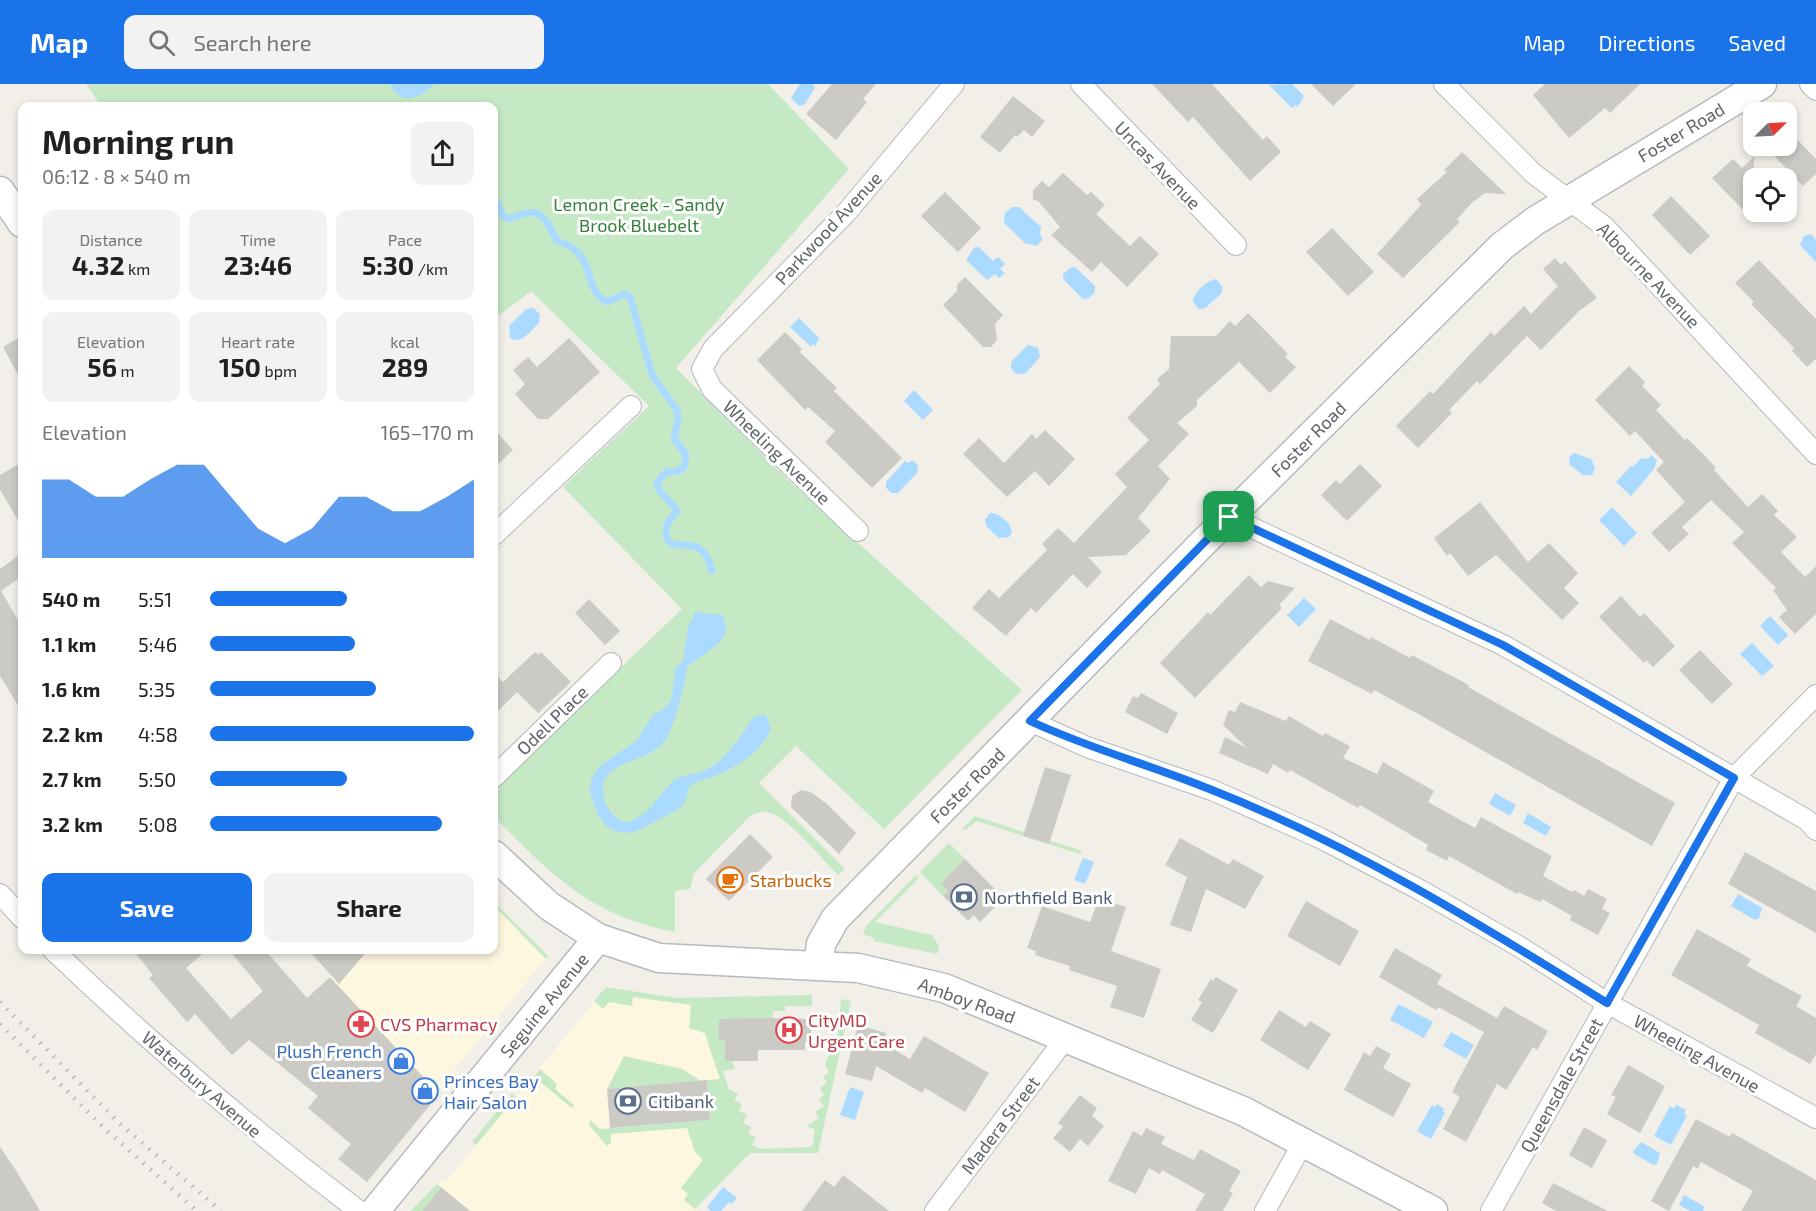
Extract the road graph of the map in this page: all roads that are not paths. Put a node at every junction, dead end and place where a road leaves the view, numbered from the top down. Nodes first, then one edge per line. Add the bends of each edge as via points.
1 (954, 84) edge
2 (1081, 84) edge
3 (1444, 84) edge
4 (1762, 84) edge
5 (1810, 84) edge
6 (1816, 90) edge
7 (0, 191) edge
8 (1569, 200) junction
9 (18, 217) edge
10 (1236, 245) dead end
11 (702, 369) joint
12 (631, 406) dead end
13 (1816, 454) edge
14 (1229, 517) junction
15 (498, 531) edge
16 (858, 531) dead end
17 (611, 663) dead end
18 (1816, 695) edge
19 (1030, 721) junction
20 (498, 773) edge
21 (1734, 778) junction
22 (1816, 830) edge
23 (498, 859) edge
24 (0, 894) edge
25 (18, 914) edge
26 (598, 938) junction
27 (57, 954) edge
28 (818, 965) junction
29 (1607, 1003) junction
30 (1065, 1039) junction
31 (1816, 1119) edge
32 (1304, 1141) junction
33 (359, 1211) edge
34 (375, 1211) edge
35 (935, 1211) edge
36 (1265, 1211) edge
37 (1433, 1211) edge
38 (1491, 1211) edge

1 - 11 street, Parkwood Avenue via 846,213 713,349
2 - 10 street, Uncas Avenue
3 - 8 street, Albourne Avenue via 1534,174
4 - 8 street, Foster Road
5 - 6 street
7 - 9 street
8 - 13 street, Albourne Avenue via 1605,227
8 - 14 street, Foster Road via 1502,246
11 - 16 street, Wheeling Avenue via 712,389
12 - 15 street
14 - 19 street, Foster Road
14 - 21 street via 1503,645
17 - 20 street, Odell Place
18 - 21 street, Queensdale Street
19 - 28 street, Foster Road via 835,919 821,944
19 - 29 street, Wheeling Avenue via 1087,747 1212,790 1320,838 1520,947
21 - 22 street via 1807,820
21 - 29 street, Queensdale Street
23 - 26 street, Amboy Road via 549,906
24 - 25 street
26 - 28 street, Amboy Road via 682,961
26 - 34 street, Seguine Avenue
27 - 33 street, Waterbury Avenue via 117,1011 289,1158
28 - 30 street, Amboy Road via 862,969 944,988
29 - 31 street, Wheeling Avenue
29 - 38 street, Queensdale Street
30 - 32 street, Amboy Road via 1182,1084
30 - 35 street, Madera Street
32 - 36 street
32 - 37 street, Amboy Road

